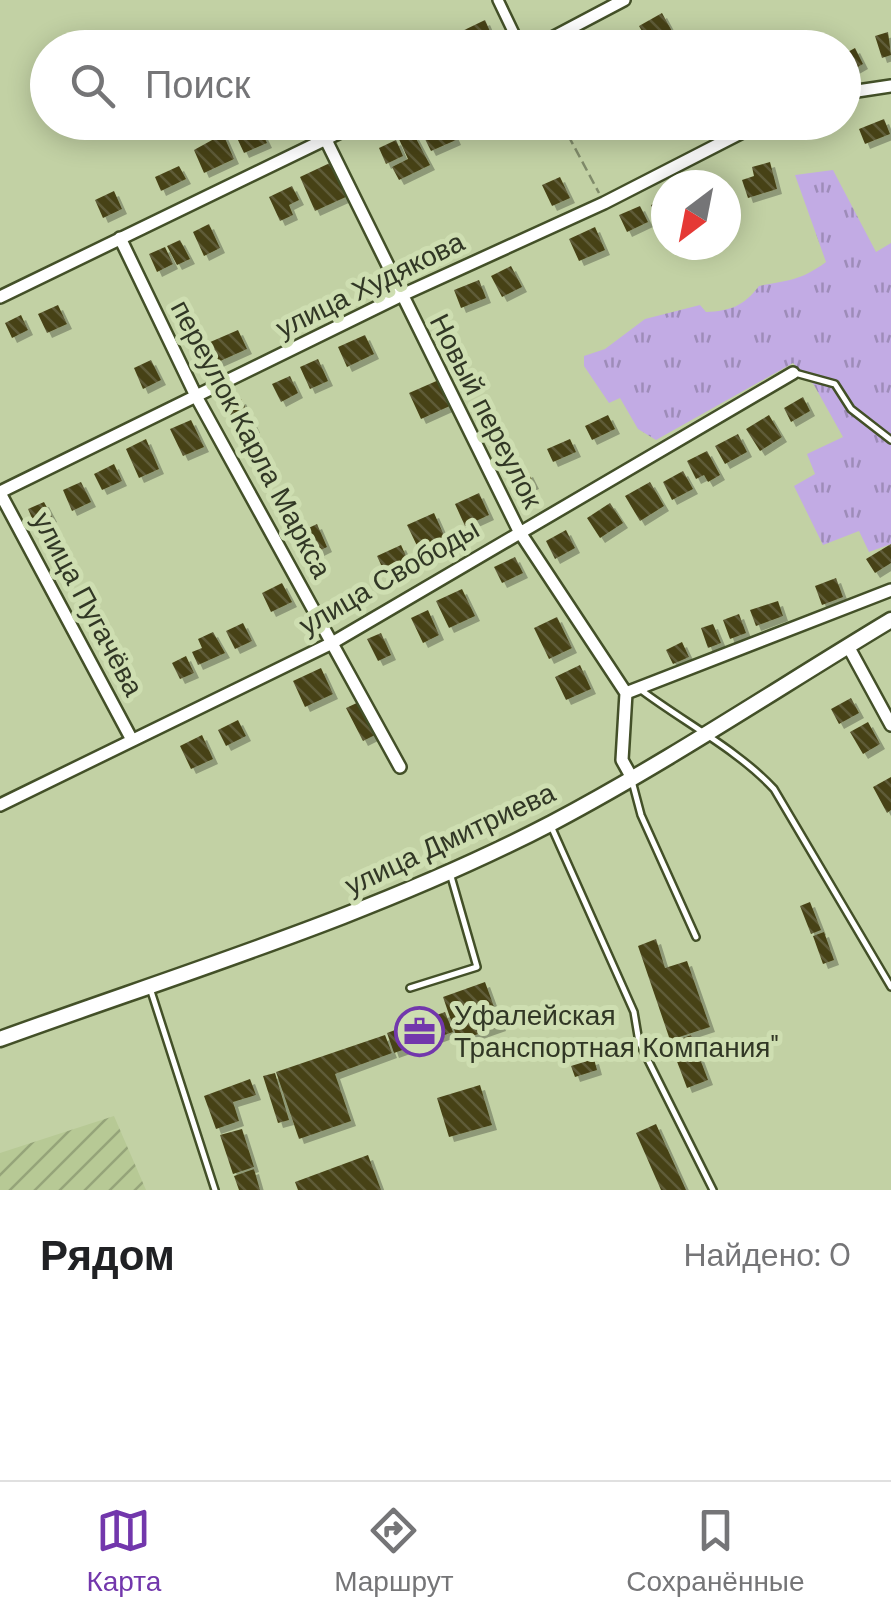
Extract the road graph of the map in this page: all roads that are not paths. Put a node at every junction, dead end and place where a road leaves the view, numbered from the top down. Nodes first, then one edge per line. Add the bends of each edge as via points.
1 (498, 0) edge
2 (624, 0) edge
3 (513, 30) edge
4 (566, 30) edge
5 (891, 86) edge
6 (861, 91) edge
7 (321, 140) edge
8 (326, 140) edge
9 (727, 140) edge
10 (120, 238) junction
11 (400, 296) junction
12 (0, 297) edge
13 (793, 373) joint
14 (197, 398) junction
15 (891, 440) edge
16 (0, 492) edge
17 (518, 530) junction
18 (891, 590) edge
19 (891, 620) edge
20 (332, 643) junction
21 (848, 646) junction
22 (632, 691) junction
23 (891, 724) edge
24 (703, 737) junction
25 (132, 740) junction
26 (400, 767) dead end
27 (632, 778) junction
28 (0, 805) edge
29 (550, 824) junction
30 (450, 870) junction
31 (696, 938) dead end
32 (149, 985) junction
33 (891, 987) edge
34 (410, 988) dead end
35 (0, 1039) edge
36 (216, 1190) edge
37 (713, 1190) edge

1 - 3 street
2 - 4 street
5 - 6 street
7 - 10 street
8 - 11 street, Новый переулок
9 - 11 street, улица Худякова
10 - 12 street
10 - 14 street, переулок Карла Маркса
11 - 14 street, улица Худякова
11 - 17 street, Новый переулок
13 - 15 lane via 835,384 851,409
13 - 17 street, улица Свободы
14 - 16 street, улица Худякова
14 - 20 street, переулок Карла Маркса
16 - 25 street, улица Пугачёва
17 - 20 street, улица Свободы
17 - 22 street, Новый переулок
18 - 22 street
19 - 21 street, улица Дмитриева
20 - 25 street, улица Свободы
20 - 26 street, переулок Карла Маркса
21 - 23 street
21 - 24 street, улица Дмитриева
22 - 24 lane
22 - 27 street via 622,760
24 - 27 street, улица Дмитриева
24 - 33 lane via 732,750 774,789
25 - 28 street, улица Свободы
27 - 29 street, улица Дмитриева
27 - 31 lane via 641,815
29 - 30 street, улица Дмитриева
29 - 37 lane via 634,1012 639,1042
30 - 32 street, улица Дмитриева via 383,901
30 - 34 lane via 476,967
32 - 35 street, улица Дмитриева
32 - 36 lane

